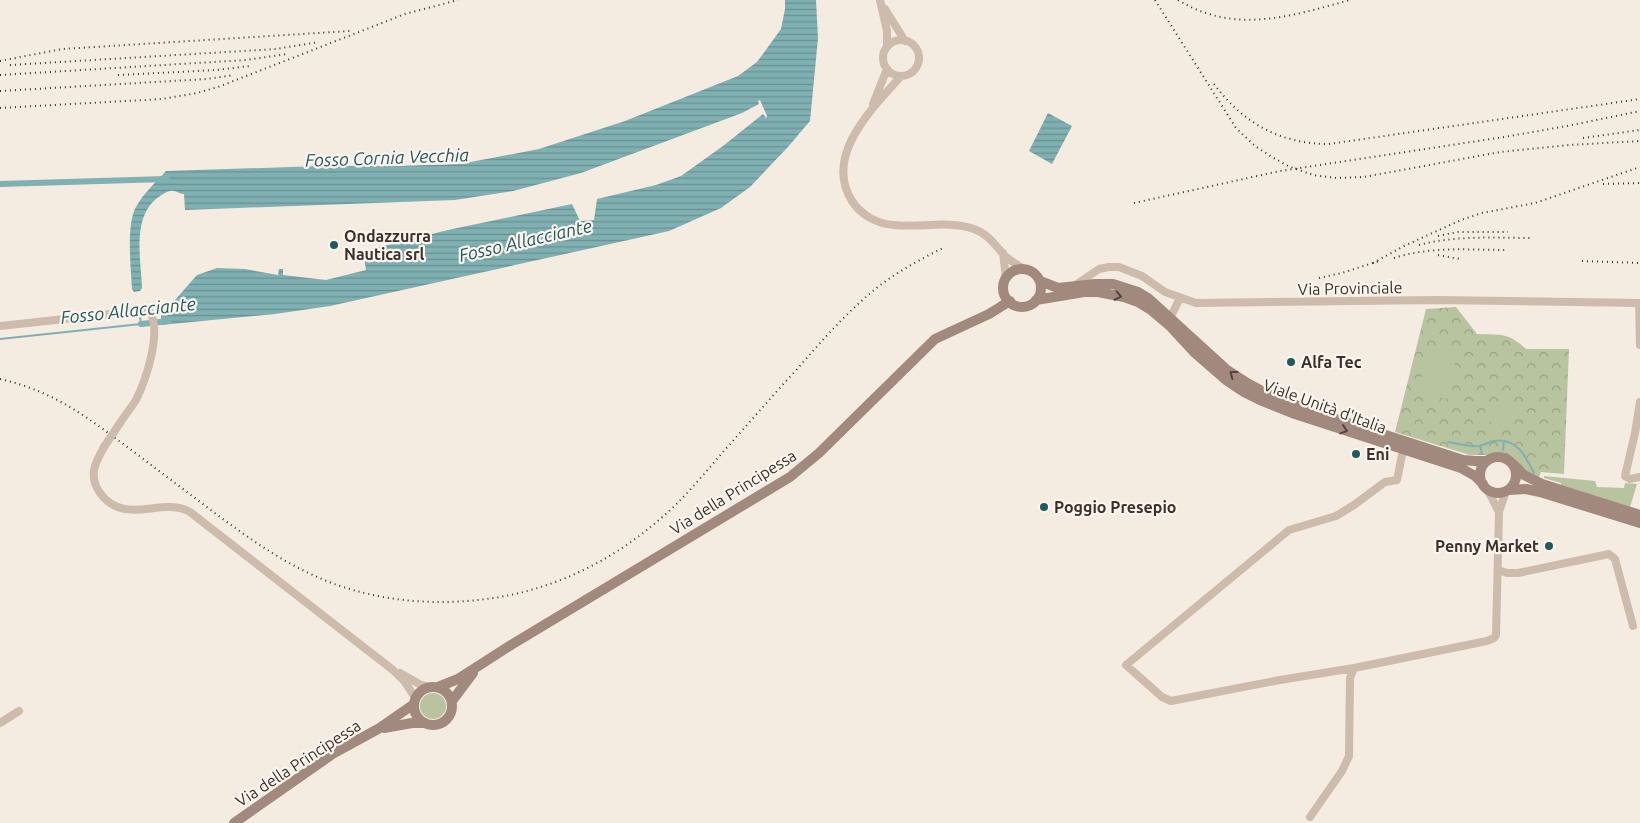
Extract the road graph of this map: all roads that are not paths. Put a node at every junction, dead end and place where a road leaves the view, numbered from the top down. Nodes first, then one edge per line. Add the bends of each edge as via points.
1 (881, 3) edge
2 (905, 41) junction
3 (887, 47) junction
4 (887, 68) junction
5 (901, 76) junction
6 (868, 113) junction
7 (1003, 253) junction
8 (1024, 269) junction
9 (1006, 278) junction
10 (1040, 281) junction
11 (1074, 286) junction
12 (1180, 298) junction
13 (1036, 300) junction
14 (1010, 301) junction
15 (1640, 303) edge
16 (1170, 318) junction
17 (0, 326) edge
18 (1640, 342) edge
19 (1640, 402) edge
20 (1403, 450) junction
21 (1487, 461) junction
22 (1514, 464) junction
23 (1640, 477) edge
24 (1485, 486) junction
25 (1507, 491) junction
26 (1499, 512) junction
27 (1640, 515) edge
28 (1640, 523) edge
29 (1498, 570) junction
30 (1633, 626) dead end
31 (478, 666) junction
32 (1354, 668) junction
33 (393, 670) junction
34 (434, 687) junction
35 (415, 701) junction
36 (452, 701) junction
37 (19, 711) dead end
38 (0, 723) edge
39 (425, 723) junction
40 (378, 729) junction
41 (1310, 817) dead end
42 (234, 823) edge

1 - 2 street
1 - 3 street
2 - 3 street via 896,41
2 - 5 street via 916,47 920,57 914,72
3 - 4 street via 884,57
4 - 5 street via 894,75
4 - 6 street
5 - 6 street
6 - 7 street via 850,143 844,162 844,183 855,206 874,220 893,226 936,224 972,228 989,238
7 - 8 street
7 - 9 street
8 - 9 main road via 1016,270
8 - 10 main road via 1035,274
9 - 14 main road via 1004,290
10 - 11 main road, Viale Unità d'Italia via 1058,288
10 - 13 main road
11 - 12 street, Via Provinciale via 1099,269 1119,267
11 - 16 main road, Viale Unità d'Italia via 1104,283 1128,288 1148,298
12 - 15 street, Via Provinciale via 1196,303 1437,300
12 - 16 street
13 - 14 main road via 1021,306
13 -> 20 main road, Viale Unità d'Italia via 1098,292 1138,302 1161,318 1202,360 1244,392 1295,414
14 - 31 main road, Via della Principessa via 935,339 790,477
15 - 18 street
21 -> 16 main road, Viale Unità d'Italia via 1464,460 1272,396 1227,370
17 - 33 street, bridge via 129,312 151,313 154,333 146,377 135,401 95,463 92,473 97,488 116,507 128,510 177,507 190,512
19 - 23 street via 1625,476 1630,479
20 - 24 main road, Viale Unità d'Italia via 1466,470
20 - 32 street via 1397,480 1385,482 1336,516 1289,530 1126,664 1162,697 1171,701
21 - 22 main road, Viale Unità d'Italia via 1498,456
21 - 24 main road via 1480,471
22 - 25 main road via 1517,475
22 - 27 main road, Viale Unità d'Italia via 1524,475 1542,484
24 - 25 main road, Viale Unità d'Italia via 1496,493
24 - 26 street
25 - 26 street
25 - 28 main road, Viale Unità d'Italia via 1526,489 1540,492
26 - 29 street
29 - 30 street via 1518,574 1609,554 1615,559
29 - 32 street via 1494,638
31 - 34 main road, Via della Principessa via 458,679
31 - 36 main road, Via della Principessa
32 - 41 street via 1350,678 1349,756 1338,778
33 - 34 street via 421,685
33 - 35 street via 405,682
34 - 35 main road, Via della Principessa via 419,693
34 - 36 main road via 447,692
35 - 39 main road via 417,715
35 - 40 main road, Via della Principessa
36 - 39 main road, Via della Principessa via 452,711 446,720 436,725
37 - 38 street
39 - 40 main road, Via della Principessa
40 - 42 main road, Via della Principessa via 334,753

